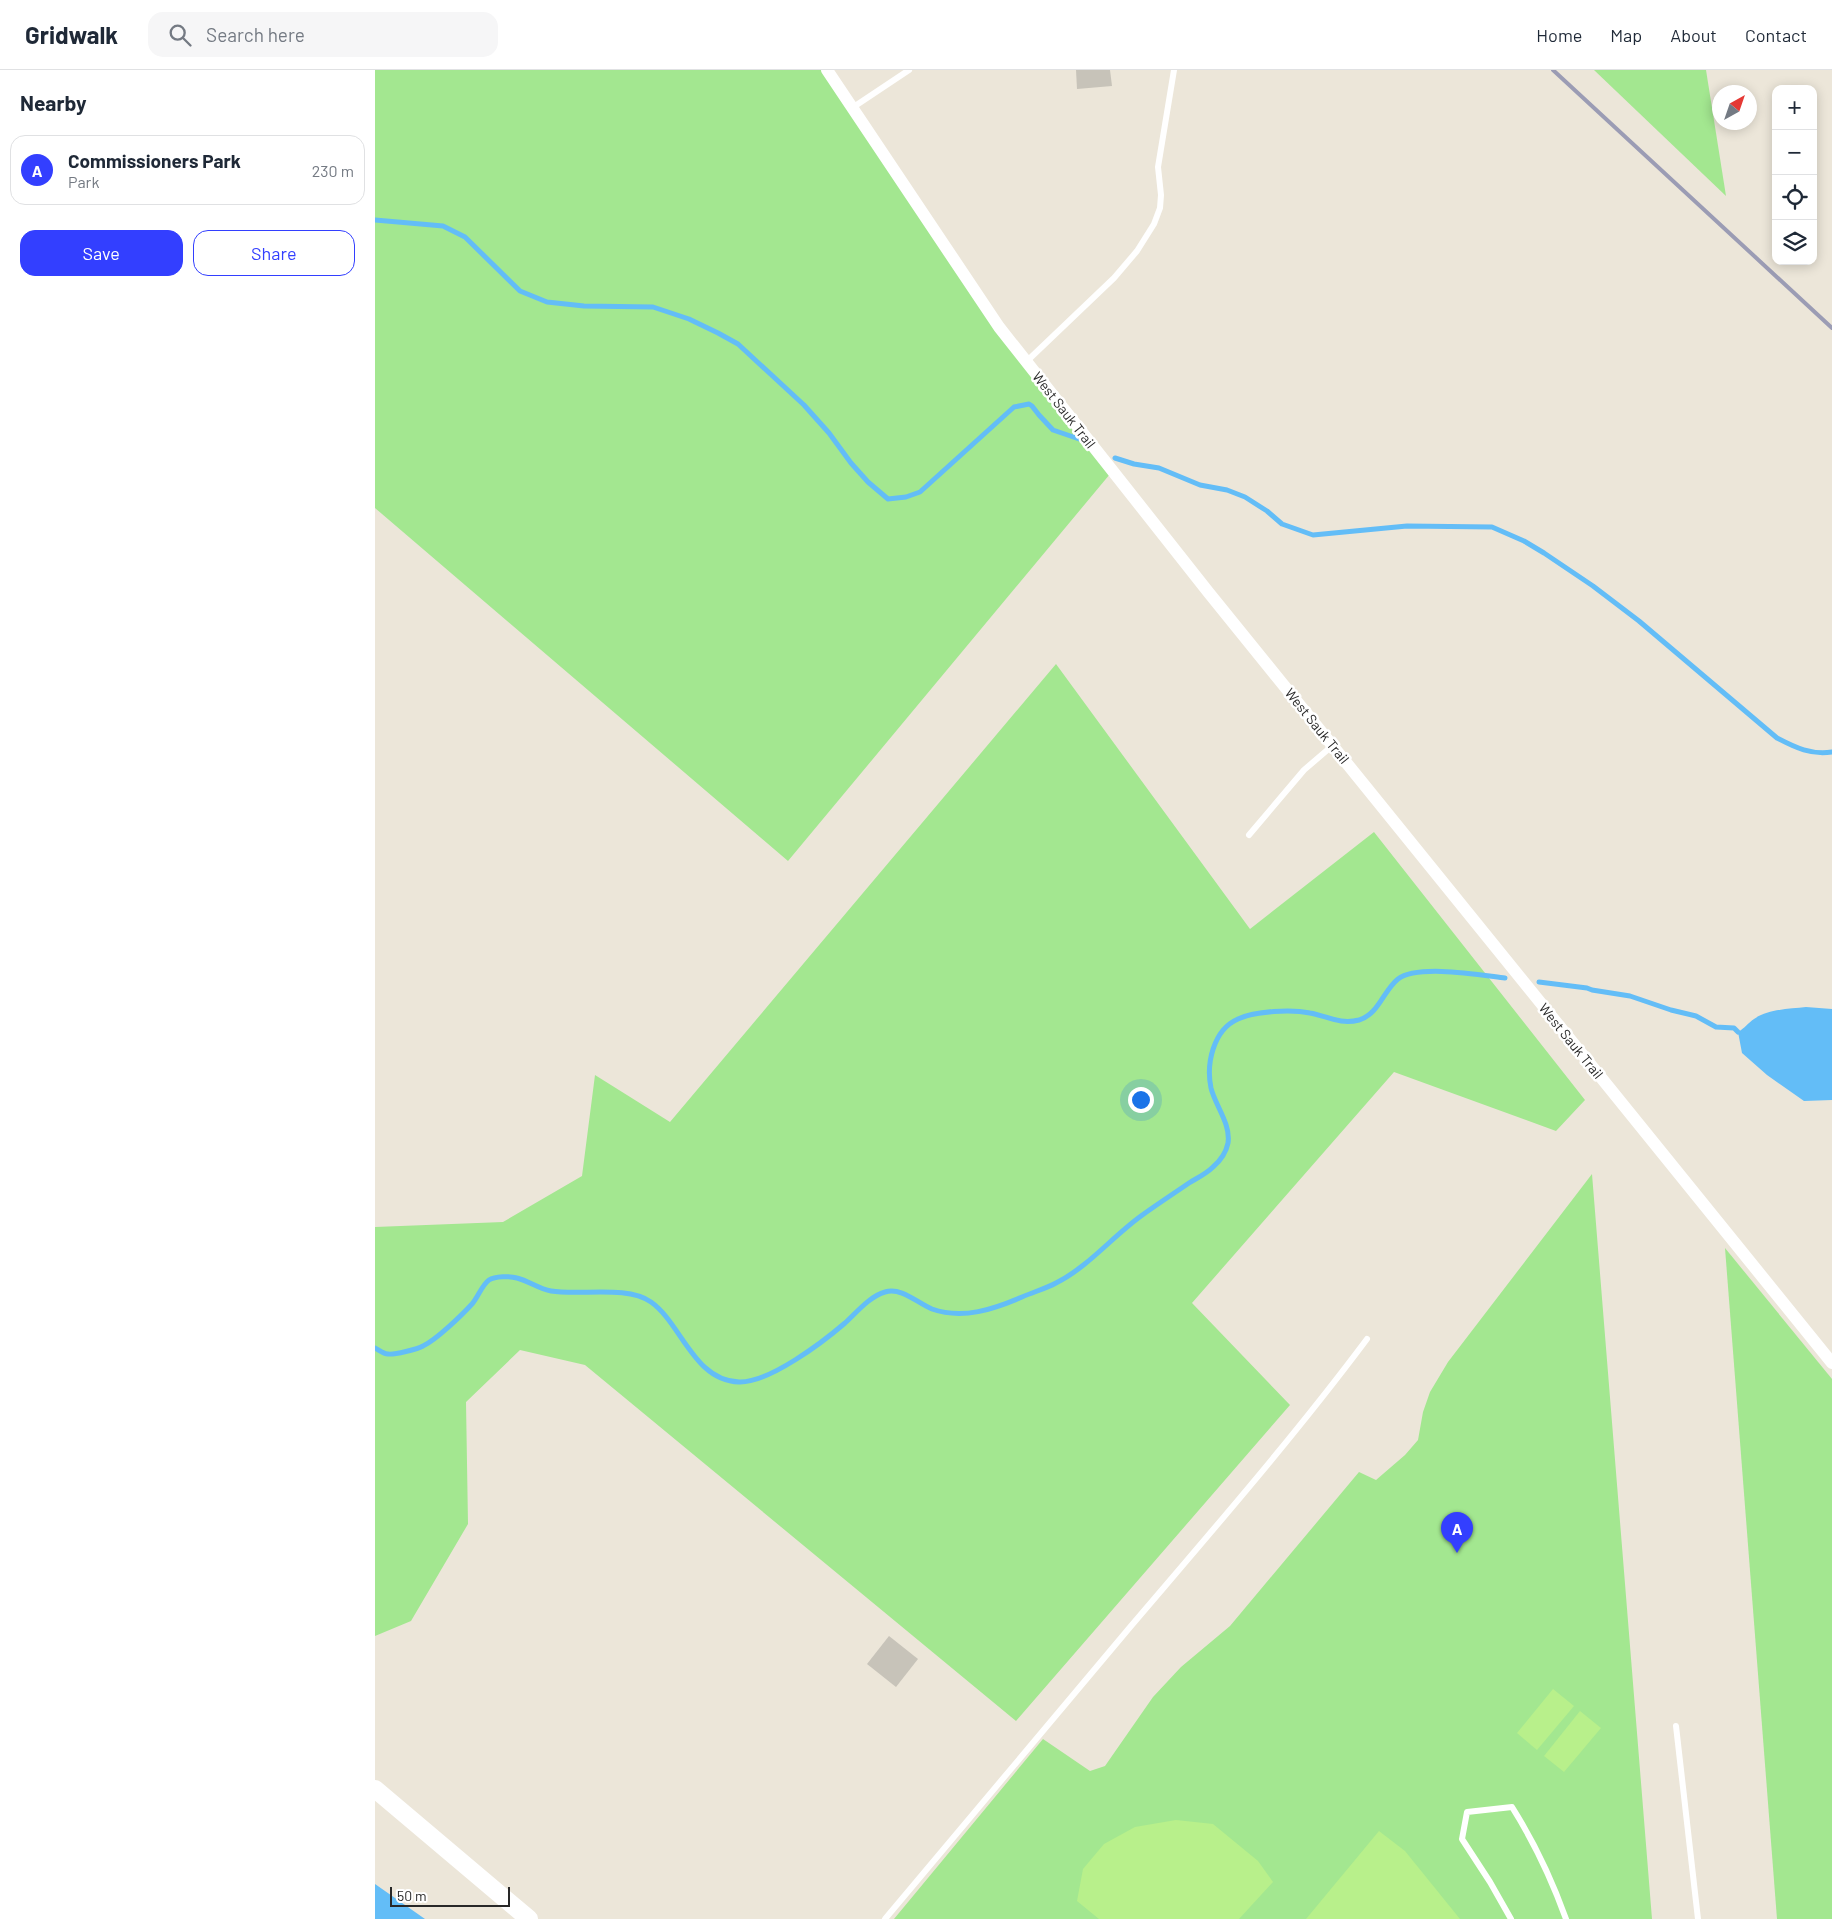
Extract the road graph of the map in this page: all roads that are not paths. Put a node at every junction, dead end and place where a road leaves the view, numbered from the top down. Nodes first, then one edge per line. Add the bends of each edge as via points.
1 (827, 70) edge
2 (909, 70) edge
3 (1174, 70) edge
4 (852, 108) junction
5 (1026, 362) junction
6 (1332, 746) junction
7 (1249, 834) dead end
8 (1367, 1339) dead end
9 (1832, 1363) edge
10 (1676, 1726) dead end
11 (375, 1789) edge
12 (529, 1919) edge
13 (885, 1919) edge
14 (1511, 1919) edge
15 (1566, 1919) edge
16 (1698, 1919) edge

1 - 4 street, West Sauk Trail
2 - 4 lane
3 - 5 lane via 1158,167 1160,208 1154,224 1137,251 1113,278
4 - 5 street, West Sauk Trail
5 - 6 street, West Sauk Trail
6 - 7 lane via 1304,770
6 - 9 street, West Sauk Trail
8 - 13 lane via 1267,1465
10 - 16 lane
11 - 12 main road
14 - 15 lane via 1462,1839 1467,1812 1512,1807 1529,1833

